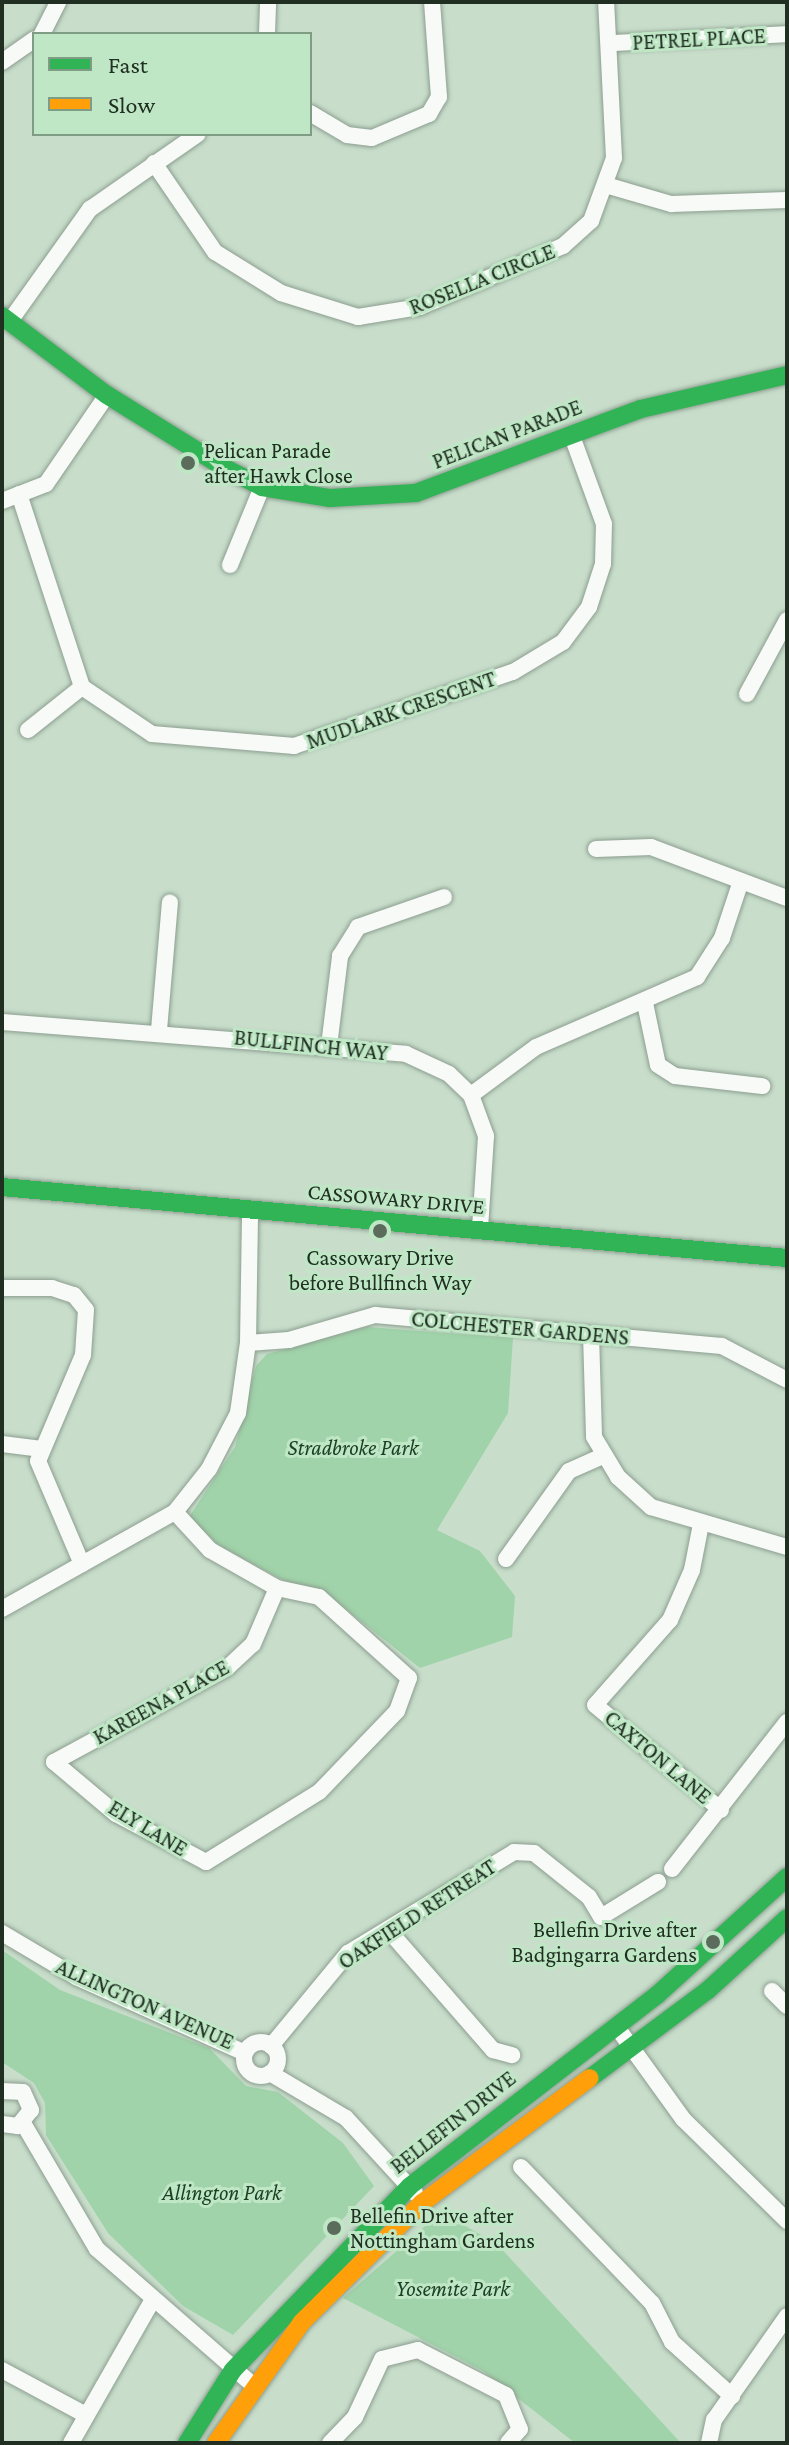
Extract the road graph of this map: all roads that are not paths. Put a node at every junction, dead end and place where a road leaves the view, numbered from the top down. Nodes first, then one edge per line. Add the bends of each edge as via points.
1 (58, 2) edge
2 (268, 2) edge
3 (432, 2) edge
4 (606, 2) edge
5 (43, 32) edge
6 (267, 32) edge
7 (787, 34) edge
8 (32, 41) edge
9 (612, 43) junction
10 (2, 62) edge
11 (312, 114) edge
12 (195, 136) edge
13 (154, 163) junction
14 (609, 186) junction
15 (787, 200) edge
16 (6, 318) edge
17 (787, 375) edge
18 (107, 395) junction
19 (572, 436) junction
20 (262, 487) junction
21 (19, 494) junction
22 (2, 501) edge
23 (230, 565) dead end
24 (787, 620) edge
25 (82, 687) junction
26 (747, 694) dead end
27 (28, 730) dead end
28 (596, 849) dead end
29 (741, 881) junction
30 (444, 897) dead end
31 (787, 898) edge
32 (170, 902) dead end
33 (645, 1003) junction
34 (2, 1022) edge
35 (159, 1030) junction
36 (329, 1046) junction
37 (762, 1086) dead end
38 (471, 1095) junction
39 (2, 1187) edge
40 (250, 1212) junction
41 (480, 1230) junction
42 (787, 1258) edge
43 (2, 1288) edge
44 (591, 1334) junction
45 (248, 1343) junction
46 (787, 1380) edge
47 (2, 1444) edge
48 (42, 1449) junction
49 (605, 1455) junction
50 (175, 1512) junction
51 (701, 1524) junction
52 (787, 1547) edge
53 (506, 1559) dead end
54 (82, 1564) junction
55 (277, 1588) junction
56 (2, 1609) edge
57 (787, 1722) edge
58 (54, 1762) joint
59 (721, 1810) junction
60 (672, 1869) dead end
61 (787, 1877) edge
62 (658, 1882) dead end
63 (787, 1918) edge
64 (390, 1932) junction
65 (2, 1933) edge
66 (772, 1991) dead end
67 (787, 2006) edge
68 (616, 2026) junction
69 (271, 2046) junction
70 (632, 2047) junction
71 (245, 2053) junction
72 (512, 2055) dead end
73 (270, 2073) junction
74 (2, 2090) edge
75 (23, 2123) junction
76 (2, 2124) edge
77 (521, 2167) dead end
78 (410, 2186) junction
79 (422, 2203) junction
80 (787, 2221) edge
81 (152, 2301) junction
82 (787, 2316) edge
83 (2, 2370) edge
84 (233, 2370) junction
85 (253, 2385) junction
86 (732, 2396) junction
87 (86, 2415) junction
88 (71, 2443) edge
89 (187, 2443) edge
90 (216, 2443) edge
91 (330, 2443) edge
92 (508, 2443) edge
93 (709, 2443) edge

1 - 5 street
2 - 6 street
3 - 11 street via 439,97 429,114 372,138 347,135
4 - 9 street, ROSELLA CIRCLE
7 - 9 street, PETREL PLACE
8 - 10 street
9 - 14 street, ROSELLA CIRCLE
12 - 13 street
13 - 14 street, ROSELLA CIRCLE via 189,224 233,266 318,309 358,317 420,307 563,246 591,221
13 - 16 street via 112,190 66,235
14 - 15 street via 671,204
16 - 18 street, PELICAN PARADE
17 - 19 street, PELICAN PARADE via 695,392
18 - 20 street, PELICAN PARADE
18 - 21 street via 46,484
19 - 20 street, PELICAN PARADE via 416,493 330,498
19 - 25 street, MUDLARK CRESCENT via 604,524 603,564 589,607 563,642 513,672 294,746 152,734
20 - 23 street
21 - 22 street
21 - 25 street
24 - 26 street
25 - 27 street
28 - 29 street via 651,847
29 - 31 street
29 - 33 street via 722,938 697,977
30 - 36 street via 358,927 340,956
32 - 35 street
33 - 37 street via 658,1065 675,1076
33 - 38 street via 536,1047
34 - 35 street, BULLFINCH WAY
35 - 36 street, BULLFINCH WAY
36 - 38 street, BULLFINCH WAY via 406,1054 449,1074
38 - 41 street via 486,1136
39 - 40 street, CASSOWARY DRIVE
40 - 41 street, CASSOWARY DRIVE
40 - 45 street
41 - 42 street, CASSOWARY DRIVE
43 - 48 street via 52,1288 74,1295 86,1310 83,1355
44 - 45 street, COLCHESTER GARDENS via 375,1315 289,1340
44 - 46 street, COLCHESTER GARDENS via 722,1346
44 - 49 street via 594,1437
45 - 50 street via 238,1413 209,1469
47 - 48 street
48 - 54 street via 52,1501
49 - 51 street via 651,1507
49 - 53 street via 569,1471
50 - 54 street
50 - 55 street via 210,1550
51 - 52 street
51 - 59 street, CAXTON LANE via 670,1620 595,1705
54 - 56 street
55 - 58 street, KAREENA PLACE via 253,1644 227,1668
55 - 58 street, ELY LANE via 319,1597 409,1678 397,1711 319,1792 206,1862 116,1814
57 - 59 street
59 - 60 street
61 - 68 street, BELLEFIN DRIVE
62 - 64 street, OAKFIELD RETREAT via 601,1917 589,1897 534,1853 514,1852
63 - 70 street, BELLEFIN DRIVE
64 - 69 street, OAKFIELD RETREAT via 339,1962
64 - 72 street via 493,2050
65 - 71 street, ALLINGTON AVENUE via 76,1977
66 - 67 street
68 - 70 street
68 - 78 street, BELLEFIN DRIVE
69 - 71 street via 253,2044
69 - 73 street via 278,2056
70 - 79 street, BELLEFIN DRIVE
70 - 80 street via 683,2119
71 - 73 street via 248,2070
73 - 78 street via 346,2118
74 - 75 street via 27,2095 31,2110
75 - 76 street
75 - 81 street via 89,2238
77 - 86 street via 652,2303 672,2342
78 - 79 street
78 - 84 street, BELLEFIN DRIVE
79 - 85 street, BELLEFIN DRIVE via 302,2322
81 - 84 street
81 - 87 street
82 - 86 street
83 - 87 street
84 - 85 street
84 - 89 street, BELLEFIN DRIVE
85 - 90 street, BELLEFIN DRIVE
86 - 93 street
87 - 88 street
91 - 92 street via 355,2417 382,2359 418,2350 506,2395 518,2411 520,2429

